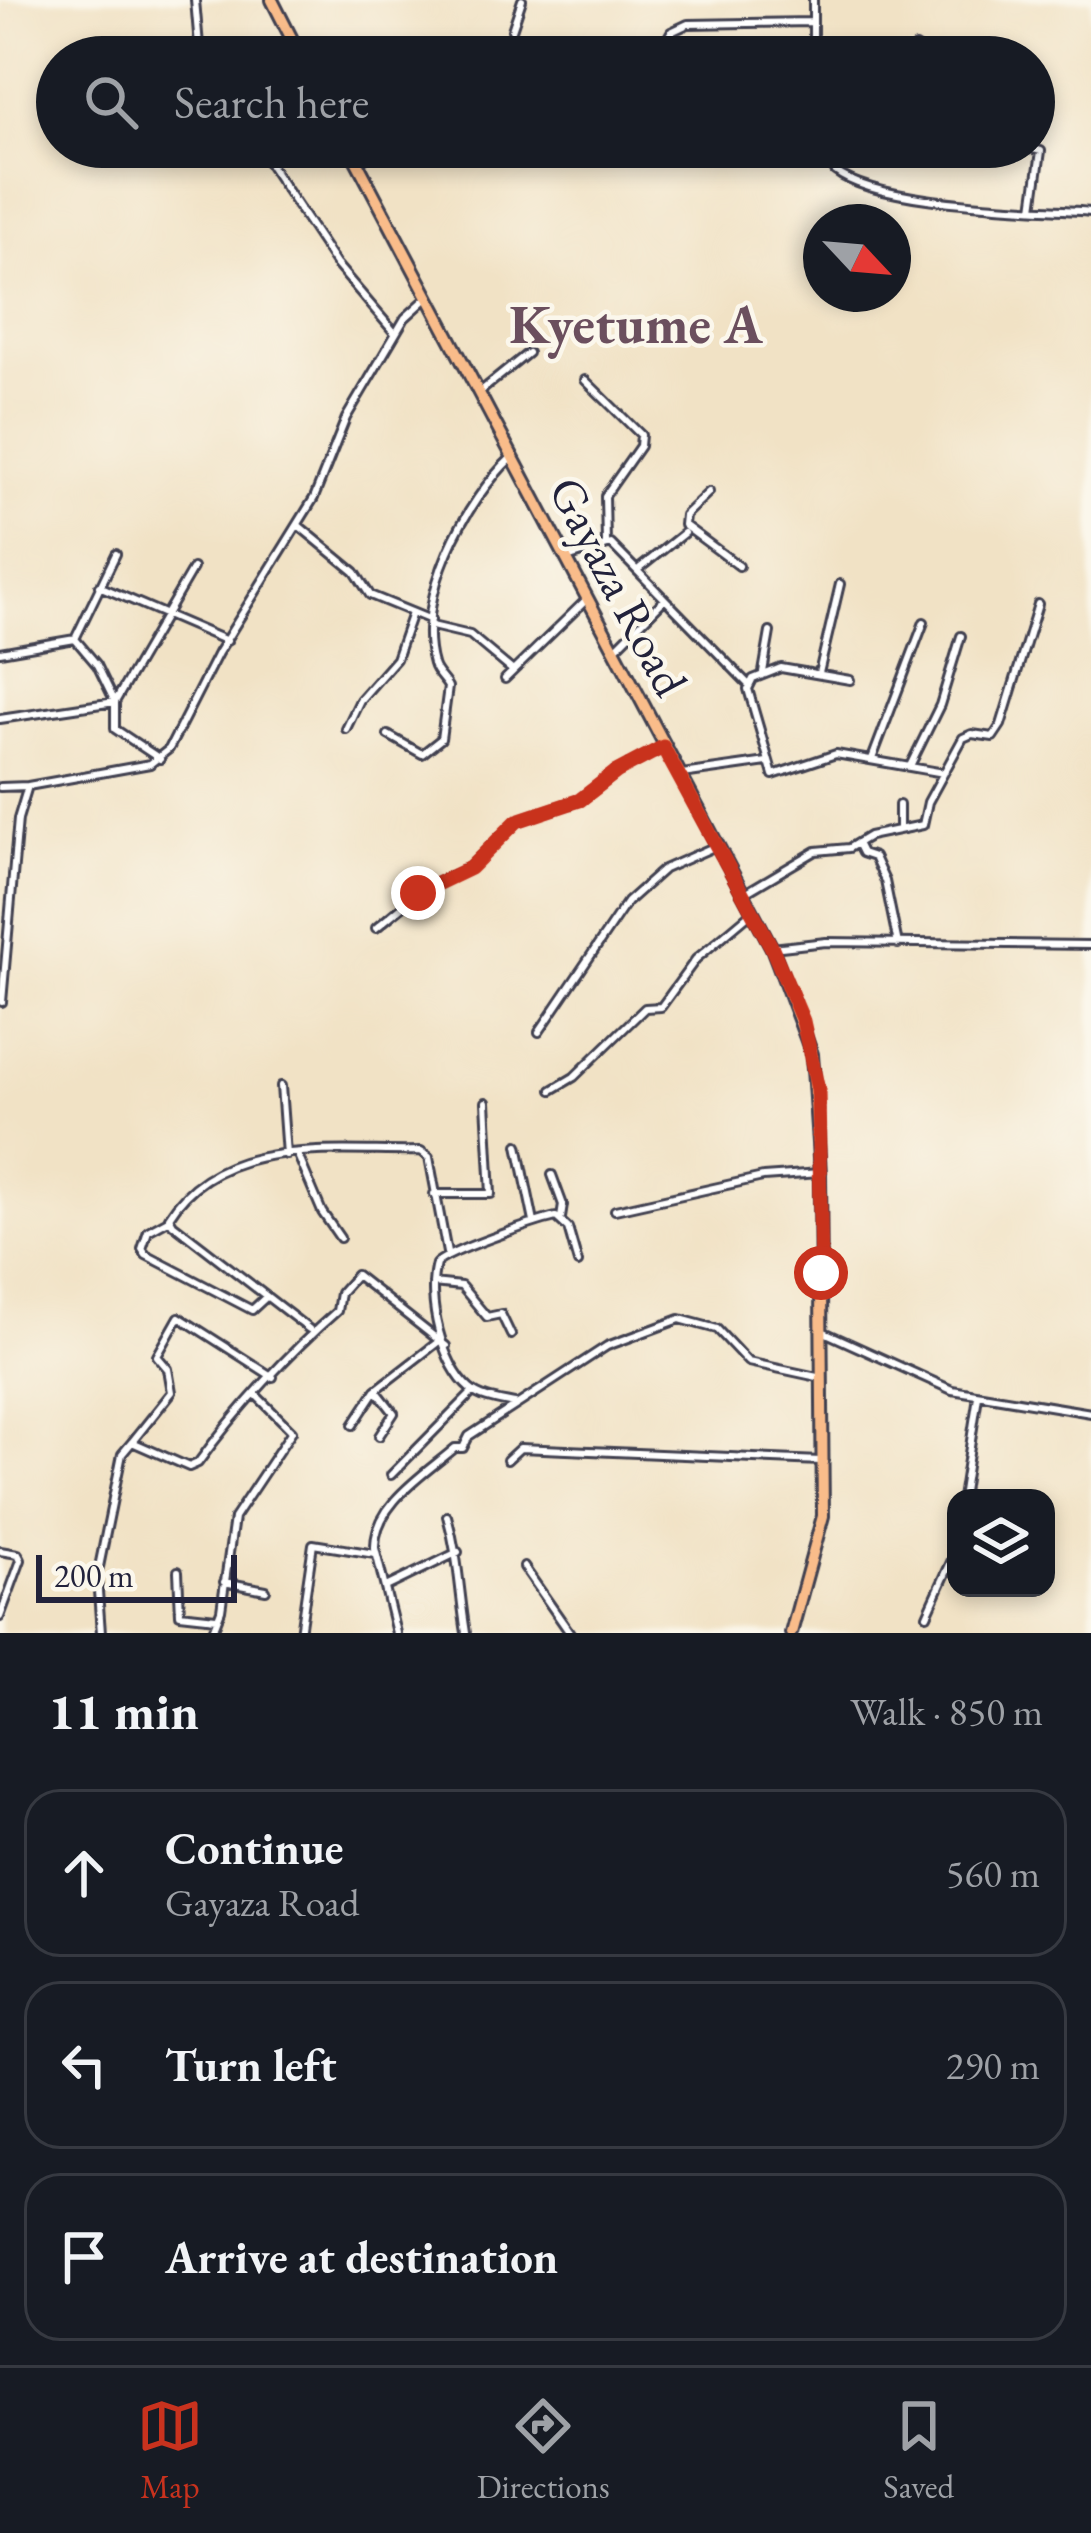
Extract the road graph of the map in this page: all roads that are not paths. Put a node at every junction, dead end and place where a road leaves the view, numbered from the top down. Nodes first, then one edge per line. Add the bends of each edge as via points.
1 (195, 0) edge
2 (272, 0) edge
3 (522, 0) edge
4 (813, 0) edge
5 (812, 22) junction
6 (512, 31) dead end
7 (198, 36) edge
8 (291, 36) edge
9 (669, 36) edge
10 (812, 36) edge
11 (272, 168) edge
12 (360, 168) edge
13 (834, 168) edge
14 (1040, 168) edge
15 (1034, 208) junction
16 (1091, 212) edge
17 (427, 298) junction
18 (395, 333) junction
19 (528, 353) dead end
20 (585, 380) dead end
21 (478, 394) junction
22 (512, 457) junction
23 (709, 492) dead end
24 (298, 526) junction
25 (684, 533) dead end
26 (606, 543) junction
27 (116, 554) dead end
28 (565, 559) junction
29 (739, 566) dead end
30 (193, 568) dead end
31 (640, 568) junction
32 (840, 584) dead end
33 (99, 586) junction
34 (586, 600) junction
35 (662, 602) junction
36 (1038, 604) dead end
37 (165, 612) junction
38 (412, 613) junction
39 (924, 622) dead end
40 (431, 623) junction
41 (770, 632) dead end
42 (962, 636) dead end
43 (75, 639) junction
44 (226, 641) junction
45 (618, 646) dead end
46 (0, 652) edge
47 (514, 670) junction
48 (763, 672) junction
49 (818, 673) junction
50 (505, 679) dead end
51 (850, 680) dead end
52 (749, 686) junction
53 (115, 703) junction
54 (0, 719) edge
55 (346, 729) dead end
56 (388, 735) dead end
57 (663, 747) junction
58 (160, 759) junction
59 (872, 760) junction
60 (767, 762) junction
61 (910, 766) junction
62 (944, 773) junction
63 (679, 775) junction
64 (28, 786) junction
65 (0, 788) edge
66 (899, 805) dead end
67 (899, 828) junction
68 (856, 843) junction
69 (716, 846) junction
70 (742, 896) junction
71 (752, 912) junction
72 (376, 928) dead end
73 (898, 944) junction
74 (1091, 945) edge
75 (772, 948) junction
76 (2, 1002) edge
77 (539, 1032) dead end
78 (281, 1086) dead end
79 (552, 1090) dead end
80 (486, 1102) dead end
81 (518, 1145) dead end
82 (297, 1154) junction
83 (286, 1155) junction
84 (820, 1173) junction
85 (552, 1175) dead end
86 (434, 1194) junction
87 (615, 1210) dead end
88 (561, 1218) junction
89 (170, 1219) junction
90 (534, 1222) junction
91 (340, 1238) dead end
92 (447, 1253) junction
93 (578, 1262) dead end
94 (433, 1283) junction
95 (265, 1298) junction
96 (309, 1329) junction
97 (822, 1331) junction
98 (511, 1335) dead end
99 (442, 1344) junction
100 (273, 1377) junction
101 (822, 1378) junction
102 (376, 1390) junction
103 (473, 1392) junction
104 (256, 1395) junction
105 (978, 1396) junction
106 (516, 1405) junction
107 (1091, 1413) edge
108 (353, 1426) dead end
109 (379, 1436) dead end
110 (133, 1442) junction
111 (507, 1460) dead end
112 (823, 1462) junction
113 (391, 1475) dead end
114 (963, 1489) edge
115 (447, 1516) dead end
116 (0, 1551) edge
117 (458, 1552) junction
118 (376, 1555) junction
119 (524, 1567) dead end
120 (178, 1571) dead end
121 (947, 1571) edge
122 (224, 1582) junction
123 (385, 1588) junction
124 (266, 1590) dead end
125 (927, 1615) dead end
126 (0, 1617) edge
127 (215, 1618) junction
128 (101, 1633) edge
129 (212, 1633) edge
130 (300, 1633) edge
131 (396, 1633) edge
132 (466, 1633) edge
133 (570, 1633) edge
134 (791, 1633) edge

1 - 7 street
2 - 8 main road
3 - 6 street
4 - 5 street
5 - 9 street via 688,24
5 - 10 street
11 - 18 street via 336,264
12 - 17 main road, Gayaza Road
13 - 15 street via 856,181 946,200
14 - 15 street
15 - 16 street
17 - 18 street
17 - 21 main road, Gayaza Road
18 - 24 street
19 - 21 street
20 - 26 street via 641,435 605,496
21 - 22 main road, Gayaza Road
22 - 28 main road, Gayaza Road
22 - 40 street via 488,481 454,542
23 - 29 street via 684,525
24 - 38 street via 355,572 368,593
24 - 44 street
25 - 31 street
26 - 28 street
26 - 31 street
27 - 33 street
28 - 34 main road, Gayaza Road
30 - 37 street
31 - 35 street via 638,576
32 - 49 street
33 - 37 street
33 - 43 street
34 - 47 street
34 - 57 main road, Gayaza Road
35 - 45 street
35 - 52 street
36 - 62 street via 995,736 967,735
37 - 44 street
37 - 53 street
38 - 40 street
38 - 55 street via 396,659
39 - 59 street
40 - 47 street via 470,635
40 - 56 street via 433,664 448,687 441,740 422,754
41 - 48 street
42 - 61 street
43 - 46 street
43 - 53 street
44 - 58 street
47 - 50 street
48 - 49 street
48 - 52 street
49 - 51 street
52 - 60 street
53 - 54 street
53 - 58 street via 115,729
57 - 63 main road, Gayaza Road
57 - 72 street via 580,800 517,821 470,868 422,890
58 - 64 street
59 - 60 street via 836,754 776,776
59 - 61 street
60 - 63 street
61 - 62 street
62 - 67 street via 923,825
63 - 69 main road, Gayaza Road
64 - 65 street
64 - 76 street
66 - 67 street
67 - 68 street
68 - 70 street via 816,851
68 - 73 street via 886,881
69 - 70 main road, Gayaza Road
69 - 77 street via 664,869 627,902
70 - 71 main road, Gayaza Road
71 - 75 main road, Gayaza Road
71 - 79 street via 696,959 661,1007 642,1010
73 - 74 street
73 - 75 street
75 - 84 main road, Gayaza Road via 812,1054
78 - 83 street
80 - 86 street via 491,1194
81 - 90 street
82 - 83 street
82 - 86 street via 421,1151
82 - 91 street
83 - 89 street via 264,1153 225,1170
84 - 87 street via 763,1177
84 - 97 main road, Gayaza Road
85 - 88 street
86 - 92 street
88 - 90 street
88 - 93 street
89 - 95 street
89 - 95 street via 148,1231 146,1255 252,1310
90 - 92 street
92 - 94 street
94 - 98 street via 461,1286 487,1317 501,1314
94 - 99 street
95 - 96 street
96 - 99 street via 337,1311 350,1278 361,1276
96 - 100 street
97 - 101 main road, Gayaza Road
97 - 105 street
99 - 102 street
99 - 103 street
100 - 104 street
100 - 110 street via 179,1318 157,1356 172,1392
101 - 106 street via 745,1360 717,1329 680,1319 635,1332
101 - 112 main road, Gayaza Road
102 - 108 street
102 - 109 street via 394,1413
103 - 106 street
103 - 113 street
104 - 110 street via 189,1468
104 - 122 street via 292,1431 234,1518
105 - 107 street
105 - 114 street
106 - 118 street via 396,1500 375,1536
110 - 128 street via 122,1454 97,1577
111 - 112 street via 520,1448
112 - 134 main road, Gayaza Road via 817,1551
115 - 117 street
116 - 126 street via 21,1560
117 - 123 street
117 - 132 street
118 - 123 street
118 - 130 street via 313,1544
119 - 133 street
120 - 127 street via 181,1614
121 - 125 street
122 - 124 street
122 - 127 street
123 - 131 street
127 - 129 street

